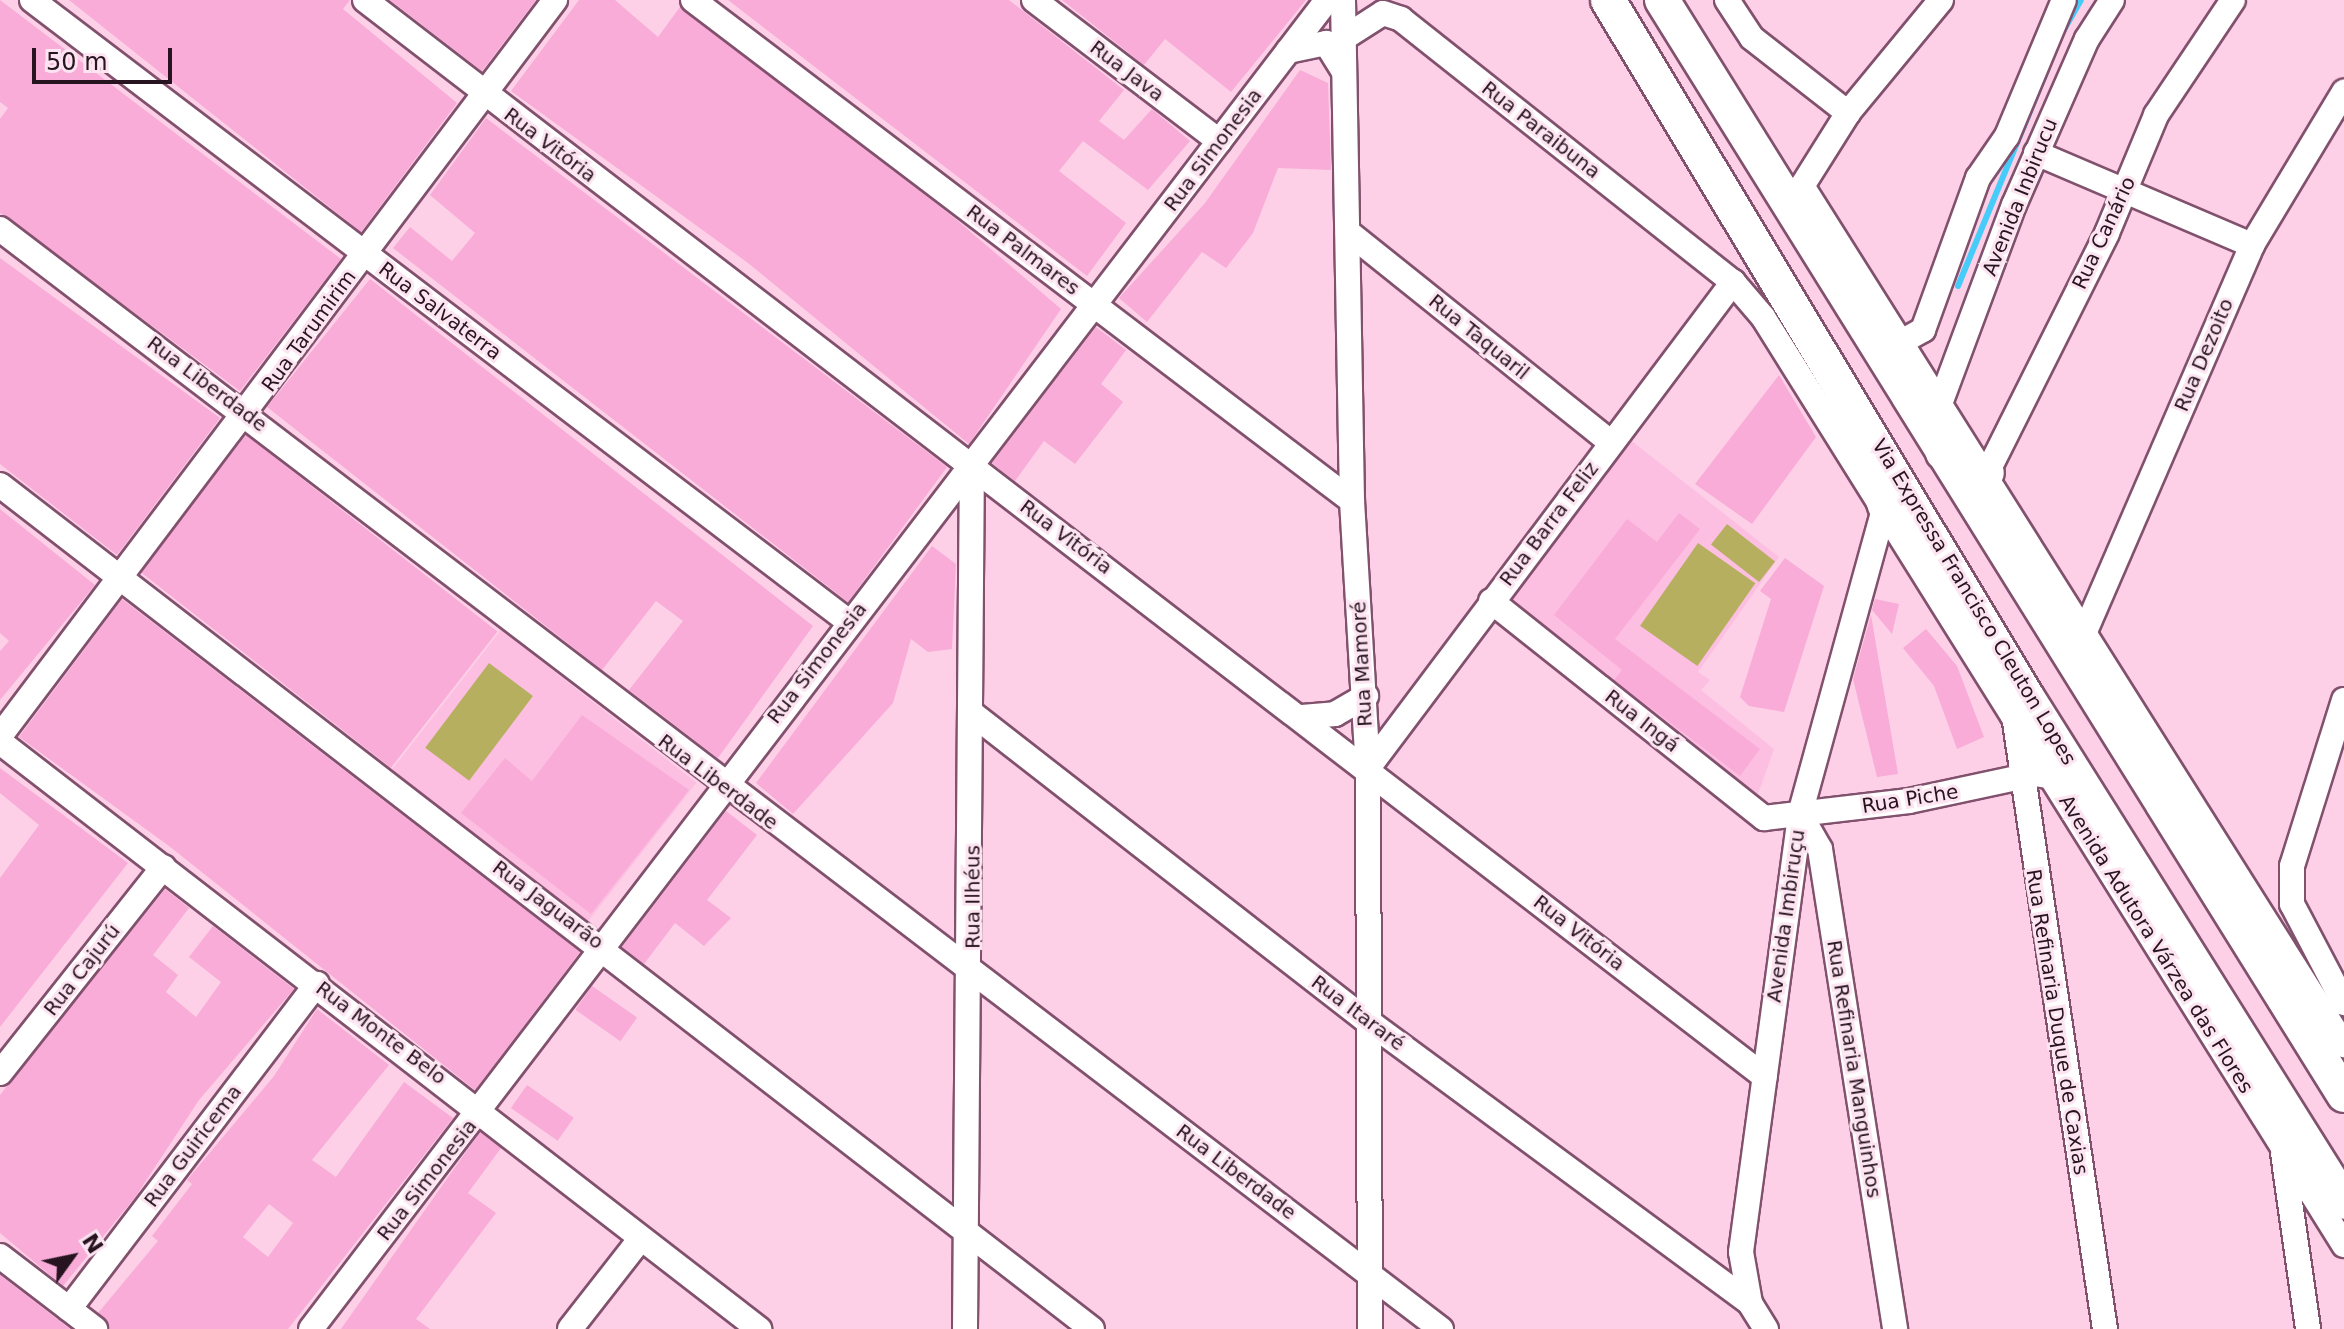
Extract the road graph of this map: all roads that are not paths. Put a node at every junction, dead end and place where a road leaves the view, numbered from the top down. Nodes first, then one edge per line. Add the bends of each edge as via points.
1 (32, 0) edge
2 (365, 0) edge
3 (555, 0) edge
4 (693, 0) edge
5 (1034, 0) edge
6 (1327, 0) edge
7 (1343, 0) edge
8 (1608, 0) edge
9 (1662, 0) edge
10 (1727, 0) edge
11 (1941, 0) edge
12 (2064, 0) edge
13 (2112, 0) edge
14 (2233, 0) edge
15 (1344, 38) junction
16 (1288, 51) junction
17 (1345, 76) junction
18 (2344, 92) edge
19 (483, 94) junction
20 (1848, 113) junction
21 (1219, 141) junction
22 (2036, 153) junction
23 (2125, 190) junction
24 (0, 229) edge
25 (1348, 232) junction
26 (2252, 245) junction
27 (365, 254) junction
28 (1733, 282) junction
29 (1097, 305) junction
30 (1903, 341) junction
31 (1853, 398) junction
32 (1941, 401) junction
33 (248, 414) junction
34 (1611, 443) junction
35 (1943, 453) junction
36 (972, 466) junction
37 (1987, 473) junction
38 (0, 485) edge
39 (1013, 496) junction
40 (1352, 501) junction
41 (954, 506) junction
42 (1885, 506) junction
43 (121, 579) junction
44 (1491, 601) junction
45 (849, 622) junction
46 (2086, 629) junction
47 (1366, 696) junction
48 (2344, 700) edge
49 (974, 715) junction
50 (2014, 715) junction
51 (1302, 717) junction
52 (0, 736) edge
53 (0, 742) edge
54 (1368, 768) junction
55 (2053, 777) junction
56 (2020, 779) junction
57 (722, 786) junction
58 (1800, 814) junction
59 (163, 867) junction
60 (2292, 904) junction
61 (2259, 909) junction
62 (602, 947) junction
63 (973, 971) junction
64 (317, 984) junction
65 (2344, 1003) edge
66 (1365, 1019) junction
67 (2344, 1045) edge
68 (0, 1073) edge
69 (1765, 1077) junction
70 (2344, 1095) edge
71 (482, 1110) junction
72 (2282, 1145) junction
73 (2344, 1202) edge
74 (968, 1233) junction
75 (641, 1238) junction
76 (2344, 1245) edge
77 (0, 1256) edge
78 (1370, 1275) junction
79 (1750, 1303) junction
80 (69, 1309) junction
81 (95, 1329) edge
82 (311, 1329) edge
83 (570, 1329) edge
84 (759, 1329) edge
85 (965, 1329) edge
86 (1092, 1329) edge
87 (1370, 1329) edge
88 (1441, 1329) edge
89 (1766, 1329) edge
90 (1895, 1329) edge
91 (2105, 1329) edge
92 (2308, 1329) edge

1 - 27 street, Rua Salvaterra
2 - 19 street, Rua Vitória
3 - 19 street, Rua Tarumirim
4 - 29 street, Rua Palmares
5 - 21 street, Rua Java
6 - 16 street, Rua Simonesia
7 - 15 street, Rua Mamoré
8 - 31 highway, Via Expressa Francisco Cleuton Lopes
9 - 35 highway
10 - 20 street via 1752,38
11 - 20 street
12 - 30 street, Avenida Inbirucu via 2007,136 1978,178 1923,330
13 - 22 street, Avenida Inbirucu
14 - 23 street, Rua Canário via 2156,115
15 - 17 street, Rua Mamoré
15 - 28 street, Rua Paraibuna via 1383,13 1401,19
16 - 17 street via 1326,43
16 - 21 street, Rua Simonesia
17 - 25 street, Rua Mamoré
18 - 26 street, Rua Dezoito
19 - 27 street, Rua Tarumirim
19 - 36 street, Rua Vitória
20 - 30 street via 1802,186
21 - 29 street, Rua Simonesia
22 - 23 street
22 - 32 street, Avenida Inbirucu
23 - 26 street
23 - 37 street, Rua Canário
24 - 33 street, Rua Liberdade
25 - 34 street, Rua Taquaril
25 - 40 street, Rua Mamoré
26 - 46 street, Rua Dezoito
27 - 33 street, Rua Tarumirim
27 - 45 street, Rua Salvaterra
28 - 34 street, Rua Barra Feliz
28 - 42 street, Avenida Adutora Várzea das Flores
29 - 36 street, Rua Simonesia
29 - 40 street, Rua Palmares
30 - 32 street
31 - 42 highway
31 - 73 highway, Via Expressa Francisco Cleuton Lopes via 2027,697
32 - 37 street
33 - 43 street, Rua Tarumirim
33 - 57 street, Rua Liberdade
34 - 44 street, Rua Barra Feliz
35 - 37 highway
35 - 70 highway
36 - 39 street, Rua Vitória
36 - 41 street, Rua Simonesia
36 - 41 street, Rua Ilhéus
37 - 46 street
38 - 43 street, Rua Jaguarão
39 - 41 street
39 - 51 street, Rua Vitória
40 - 47 street, Rua Mamoré
41 - 45 street, Rua Simonesia
41 - 49 street, Rua Ilhéus via 974,525
42 - 50 street, Avenida Adutora Várzea das Flores
42 - 58 street, Avenida Imbiruçu
43 - 52 street, Rua Tarumirim
43 - 62 street, Rua Jaguarão
44 - 54 street, Rua Barra Feliz
44 - 58 street, Rua Ingá via 1764,818
45 - 57 street, Rua Simonesia
46 - 61 street
47 - 51 street via 1335,714
47 - 54 street, Rua Mamoré
48 - 60 street via 2299,830
49 - 63 street, Rua Ilhéus
49 - 66 street, Rua Itararé
50 - 55 street, Avenida Adutora Várzea das Flores
50 - 56 street, Rua Refinaria Duque de Caxias
51 - 54 street, Rua Vitória
53 - 59 street, Rua Monte Belo
54 - 66 street, Rua Mamoré
54 - 69 street, Rua Vitória
55 - 56 street, Rua Piche
55 - 72 street, Avenida Adutora Várzea das Flores
56 - 58 street, Rua Piche
56 - 91 street, Rua Refinaria Duque de Caxias
57 - 62 street, Rua Simonesia
57 - 63 street, Rua Liberdade
58 - 69 street, Avenida Imbiruçu
58 - 90 street, Rua Refinaria Manguinhos via 1820,849
59 - 64 street, Rua Monte Belo
59 - 68 street, Rua Cajurú
60 - 61 street
60 - 65 street
61 - 67 street
62 - 71 street, Rua Simonesia
62 - 74 street, Rua Jaguarão
63 - 74 street, Rua Ilhéus
63 - 78 street, Rua Liberdade
64 - 71 street, Rua Monte Belo
64 - 80 street, Rua Guiricema
66 - 78 street, Rua Mamoré
66 - 79 street, Rua Itararé
69 - 79 street, Avenida Imbiruçu via 1741,1252
71 - 75 street, Rua Monte Belo
71 - 82 street, Rua Simonesia
72 - 76 street, Avenida Adutora Várzea das Flores
72 - 92 street
74 - 85 street, Rua Ilhéus
74 - 86 street, Rua Jaguarão
75 - 83 street
75 - 84 street, Rua Monte Belo
77 - 80 street
78 - 87 street, Rua Mamoré
78 - 88 street, Rua Liberdade
79 - 89 street, Avenida Imbiruçu
80 - 81 street

